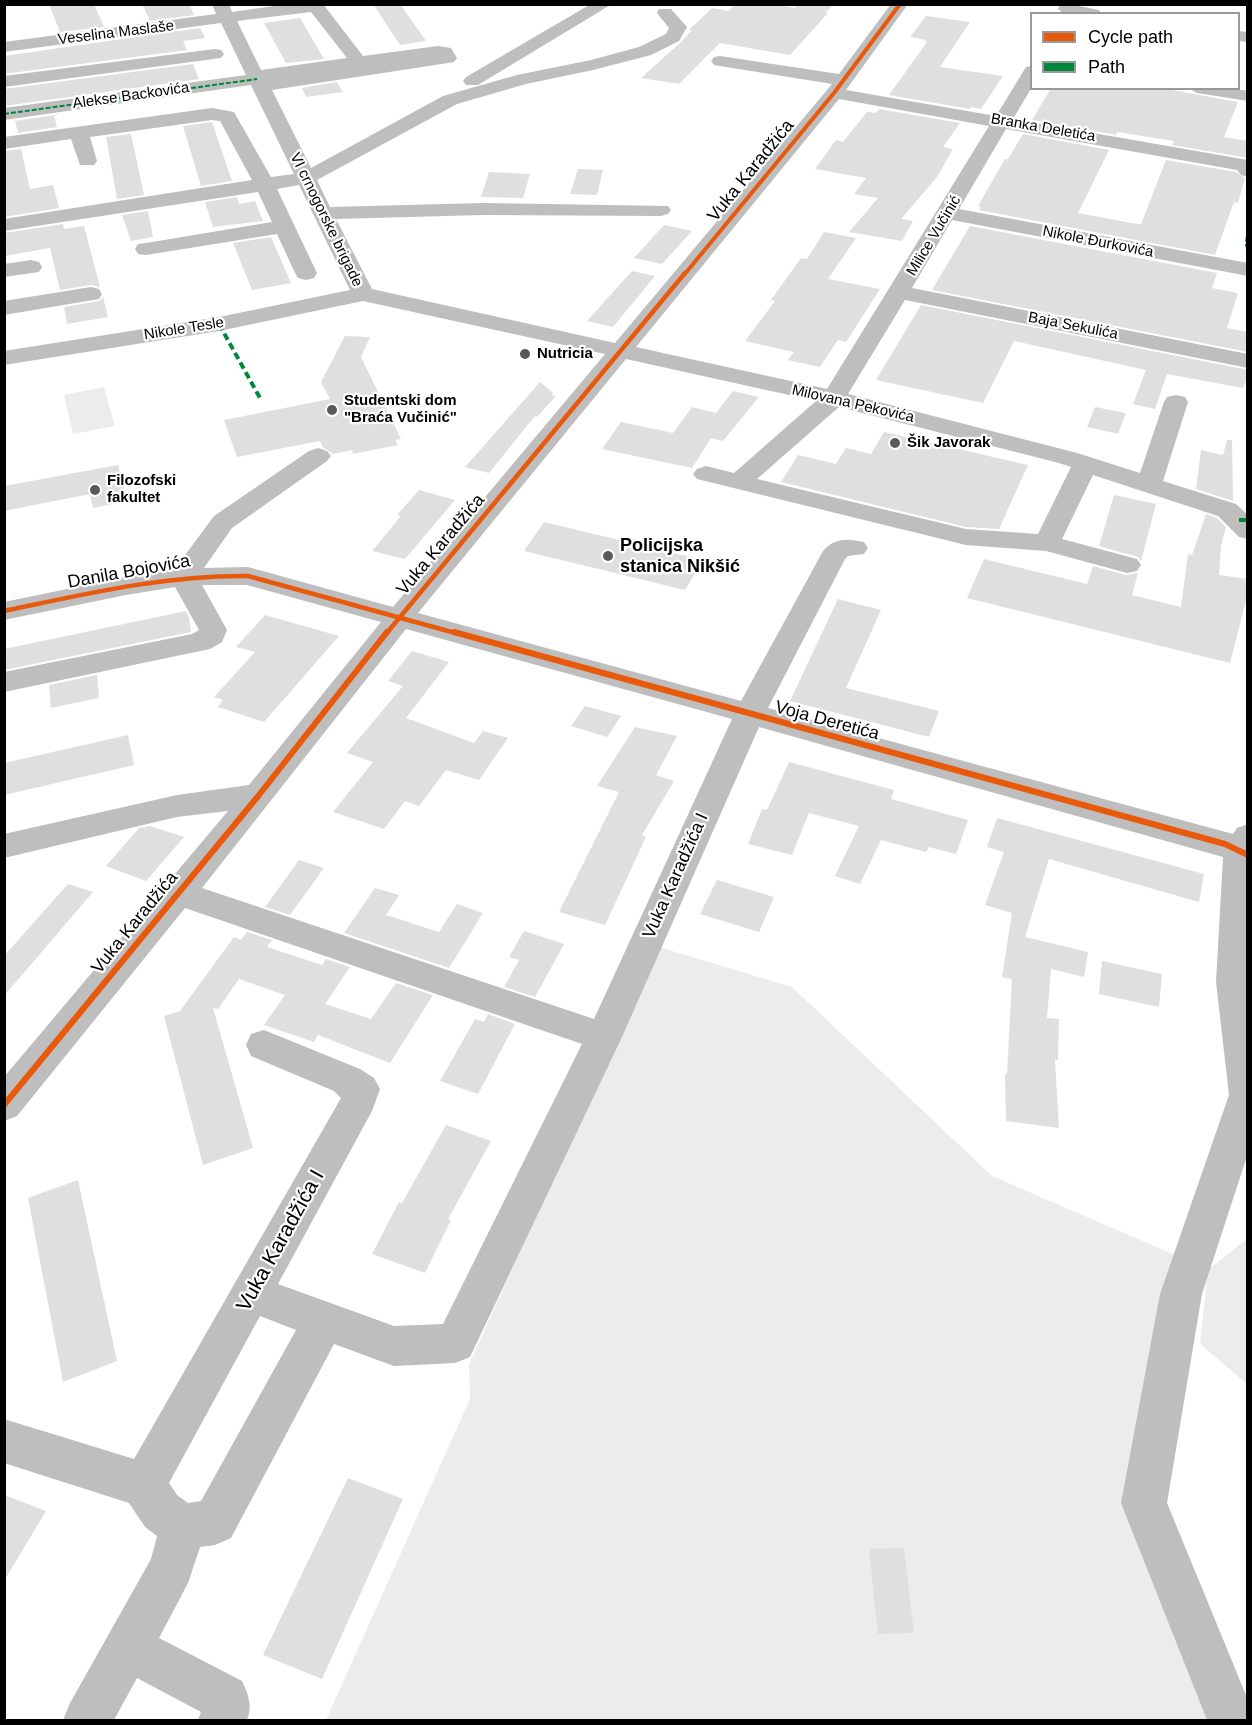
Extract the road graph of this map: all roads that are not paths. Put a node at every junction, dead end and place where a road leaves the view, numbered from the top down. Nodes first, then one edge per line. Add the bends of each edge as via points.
1 (604, 4) edge
2 (900, 4) edge
3 (314, 5) edge
4 (1066, 9) edge
5 (224, 11) edge
6 (1082, 12) edge
7 (123, 13) dead end
8 (665, 13) dead end
9 (132, 30) junction
10 (4, 47) edge
11 (215, 54) dead end
12 (354, 56) dead end
13 (720, 61) dead end
14 (493, 69) junction
15 (1030, 75) edge
16 (523, 79) junction
17 (258, 80) junction
18 (4, 82) edge
19 (839, 87) junction
20 (1209, 90) edge
21 (1244, 96) dead end
22 (450, 100) junction
23 (4, 114) edge
24 (1002, 121) junction
25 (79, 132) junction
26 (4, 143) edge
27 (87, 161) dead end
28 (1248, 171) edge
29 (306, 178) junction
30 (265, 184) junction
31 (661, 210) dead end
32 (323, 213) junction
33 (948, 213) junction
34 (4, 225) edge
35 (285, 226) junction
36 (146, 249) dead end
37 (31, 267) dead end
38 (1248, 270) edge
39 (4, 271) edge
40 (306, 273) dead end
41 (899, 292) junction
42 (91, 294) dead end
43 (363, 294) junction
44 (4, 308) edge
45 (621, 353) junction
46 (4, 358) edge
47 (1248, 361) edge
48 (834, 398) junction
49 (1176, 402) dead end
50 (318, 456) dead end
51 (1086, 463) junction
52 (706, 474) dead end
53 (739, 482) junction
54 (1149, 484) junction
55 (1248, 531) edge
56 (1047, 543) junction
57 (854, 548) dead end
58 (1127, 565) dead end
59 (183, 577) junction
60 (4, 610) edge
61 (398, 619) junction
62 (4, 682) edge
63 (748, 715) junction
64 (259, 795) junction
65 (4, 846) edge
66 (1245, 848) edge
67 (179, 893) junction
68 (604, 1037) junction
69 (264, 1045) dead end
70 (1247, 1094) edge
71 (4, 1105) edge
72 (252, 1294) junction
73 (323, 1322) junction
74 (4, 1441) edge
75 (144, 1485) junction
76 (182, 1527) junction
77 (128, 1648) junction
78 (87, 1720) edge
79 (222, 1720) edge
80 (1231, 1720) edge

1 - 14 street
2 - 19 street, Vuka Karadžića
3 - 5 street, Veselina Maslaše
3 - 12 street
4 - 6 street
5 - 9 street, Veselina Maslaše
5 - 17 street, VI crnogorske brigade
7 - 9 street
8 - 16 street via 678,27 673,37 645,51
9 - 10 street, Veselina Maslaše
11 - 18 street
13 - 19 street, Branka Deletića
14 - 16 street
14 - 22 street
15 - 24 street, Milice Vučinić
16 - 22 street
17 - 17 street via 448,58 446,52 438,51
17 - 23 street, Alekse Backovića
17 - 29 street, VI crnogorske brigade
19 - 24 street, Branka Deletića
19 - 45 street, Vuka Karadžića
20 - 21 street
22 - 29 street
24 - 28 street, Branka Deletića via 1245,165
24 - 33 street, Milice Vučinić
25 - 26 street
25 - 27 street
25 - 30 street via 212,114 227,116
29 - 30 street
29 - 32 street, VI crnogorske brigade
30 - 34 street
30 - 35 street
31 - 32 street
32 - 43 street, VI crnogorske brigade
33 - 38 street, Nikole Đurkovića
33 - 41 street, Milice Vučinić
35 - 36 street
35 - 40 street
37 - 39 street
41 - 47 street, Baja Sekulića
41 - 48 street, Milice Vučinić
42 - 44 street
43 - 45 street, VI crnogorske brigade
43 - 46 street, Nikole Tesle via 219,324
45 - 48 street, Milovana Pekovića
45 - 61 street, Vuka Karadžića
48 - 51 street, Milovana Pekovića
48 - 53 street, Milice Vučinić
49 - 54 street
50 - 59 street via 223,522
51 - 54 street, Milovana Pekovića
51 - 56 street
52 - 53 street
53 - 56 street via 966,537
54 - 55 street, Milovana Pekovića via 1227,510
56 - 58 street
57 - 63 street, Vuka Karadžića I via 840,548 833,557
59 - 60 street, Danila Bojovića
59 - 61 street, Danila Bojovića via 248,576
59 - 62 street via 213,630 207,639
61 - 63 street, Voja Deretića
61 - 64 street, Vuka Karadžića
63 - 66 street, Voja Deretića
63 - 68 street, Vuka Karadžića I
64 - 65 street via 177,806
64 - 67 street, Vuka Karadžića
66 - 70 street via 1234,982
67 - 68 street
67 - 71 street, Vuka Karadžića
68 - 73 street, Vuka Karadžića I via 455,1343 394,1346
69 - 72 street, Vuka Karadžića I via 361,1089 359,1100
70 - 80 street via 1180,1294 1144,1503
72 - 73 street
72 - 75 street, Vuka Karadžića I
73 - 76 street via 215,1522
74 - 75 street
75 - 76 street via 161,1511
76 - 77 street via 172,1567
77 - 78 street
77 - 79 street via 225,1698 226,1713

